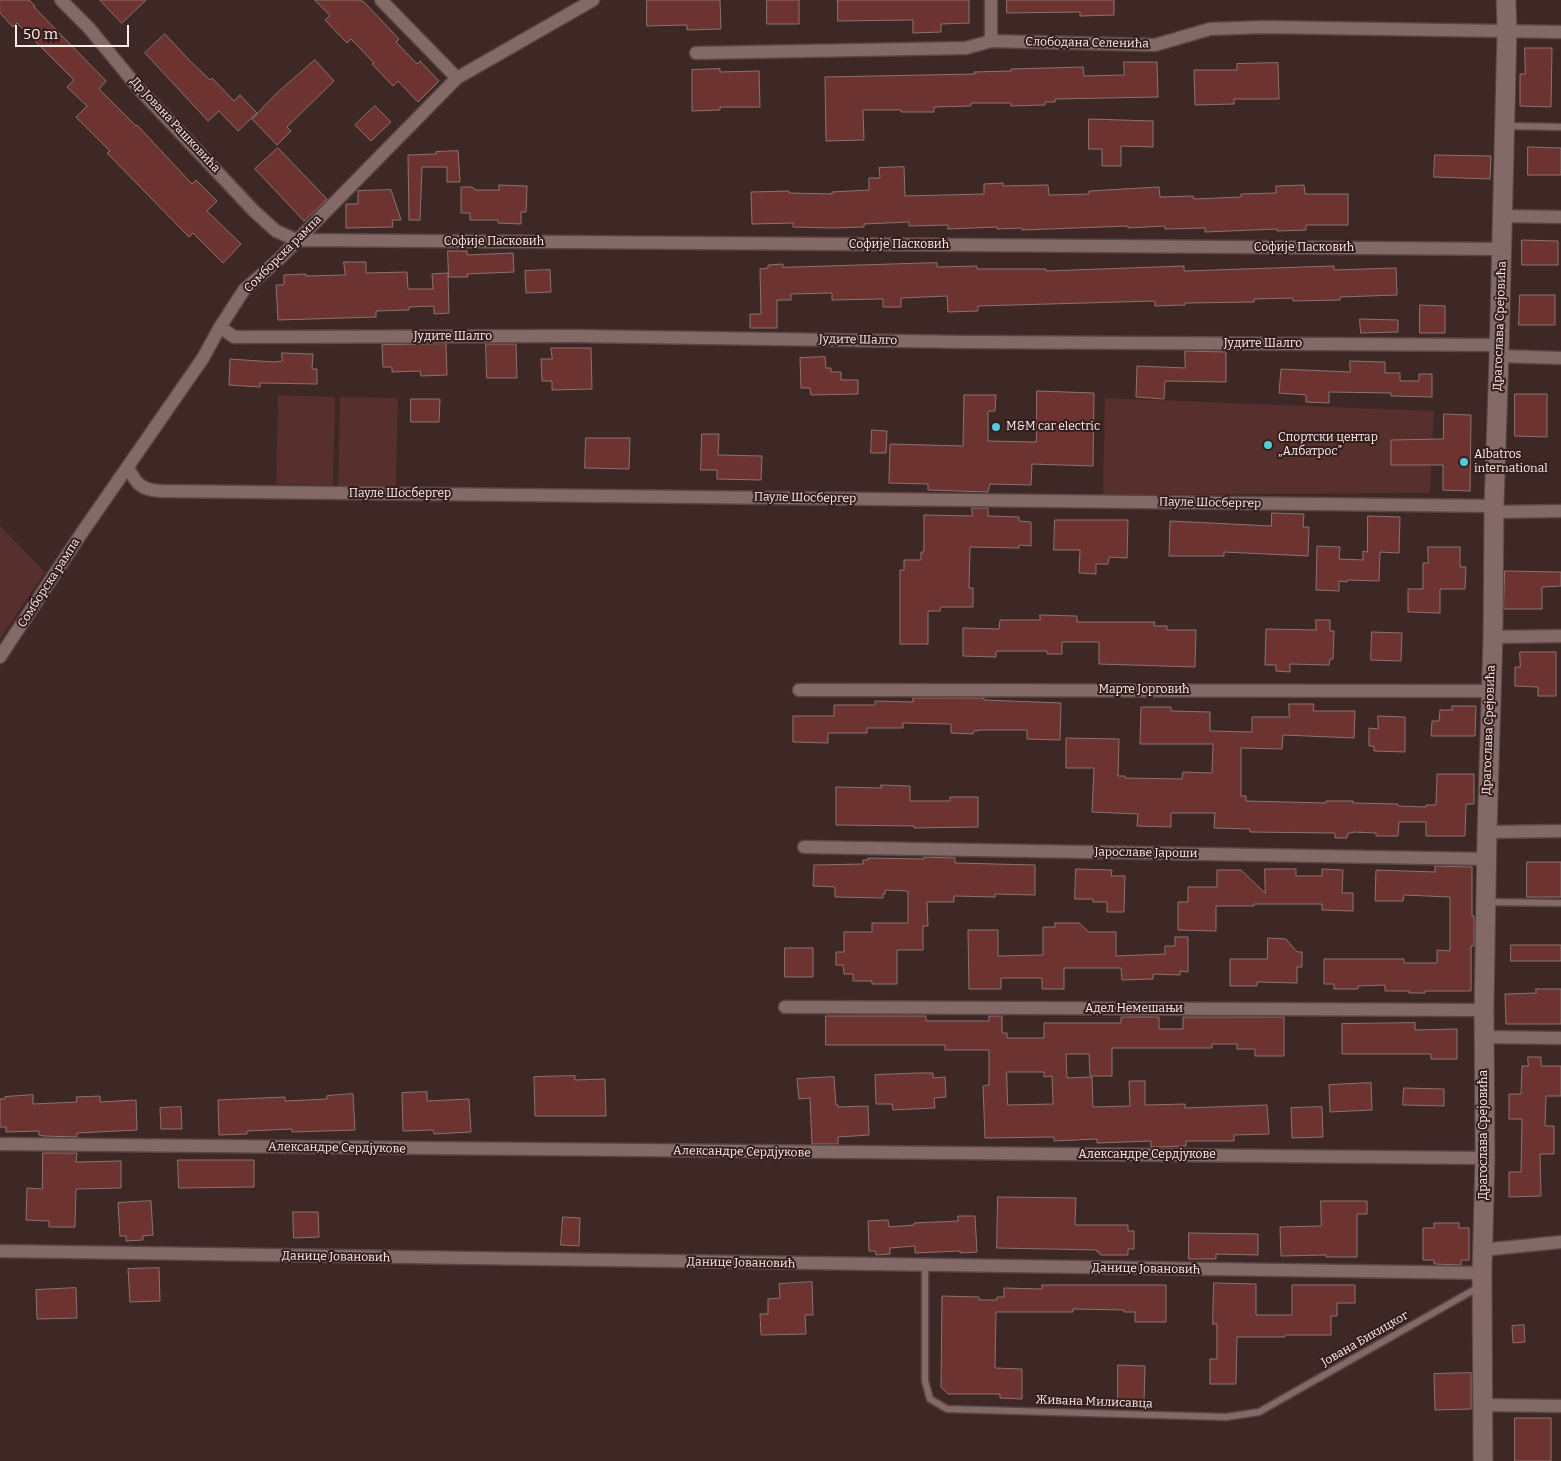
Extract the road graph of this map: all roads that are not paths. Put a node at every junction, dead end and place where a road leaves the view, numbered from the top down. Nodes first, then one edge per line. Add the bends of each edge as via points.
1 (61, 0) edge
2 (381, 0) edge
3 (593, 0) edge
4 (991, 0) edge
5 (1506, 0) edge
6 (1508, 30) junction
7 (1561, 32) edge
8 (991, 41) junction
9 (696, 52) dead end
10 (457, 78) junction
11 (1505, 126) junction
12 (1561, 127) edge
13 (1503, 216) junction
14 (1561, 217) edge
15 (297, 240) junction
16 (1502, 249) junction
17 (220, 327) junction
18 (1499, 351) junction
19 (1561, 358) edge
20 (128, 467) junction
21 (1494, 509) junction
22 (1561, 511) edge
23 (1561, 636) edge
24 (1492, 637) junction
25 (0, 657) edge
26 (799, 690) dead end
27 (1490, 691) junction
28 (1487, 832) junction
29 (1561, 832) edge
30 (804, 847) dead end
31 (1487, 859) junction
32 (1486, 902) junction
33 (1561, 903) edge
34 (785, 1008) dead end
35 (1484, 1010) junction
36 (1484, 1037) junction
37 (1561, 1038) edge
38 (0, 1144) edge
39 (1485, 1158) junction
40 (1561, 1242) edge
41 (1482, 1250) junction
42 (0, 1252) edge
43 (925, 1266) junction
44 (1482, 1279) junction
45 (1483, 1405) junction
46 (1561, 1406) edge
47 (1259, 1412) joint
48 (1483, 1461) edge

1 - 15 street, Др Јована Рашковића via 254,211 276,231
2 - 10 street
3 - 10 street, Сомборска рампа
4 - 8 street
5 - 6 street, Драгослава Срејовића
6 - 7 street, Слободана Селенића
6 - 8 street, Слободана Селенића via 1264,27 1210,30 1155,45
6 - 11 street, Драгослава Срејовића
8 - 9 street, Слободана Селенића via 966,48
10 - 15 street, Сомборска рампа
11 - 12 lane
11 - 13 street, Драгослава Срејовића
13 - 14 street
13 - 16 street, Драгослава Срејовића
15 - 16 street, Софије Пасковић
15 - 17 street, Сомборска рампа via 244,290
16 - 18 street, Драгослава Срејовића
17 - 18 street, Јудите Шалго via 234,338 575,336
17 - 20 street, Сомборска рампа via 203,358
18 - 19 street, Јудите Шалго
18 - 21 street, Драгослава Срејовића
20 - 21 street, Пауле Шосбергер via 138,485 161,491
20 - 25 street, Сомборска рампа
21 - 22 street, Пауле Шосбергер
21 - 24 street, Драгослава Срејовића
23 - 24 street
24 - 27 street, Драгослава Срејовића
26 - 27 street, Марте Јорговић
27 - 28 street, Драгослава Срејовића
28 - 29 street
28 - 31 street, Драгослава Срејовића
30 - 31 street, Јарославе Јароши
31 - 32 street, Драгослава Срејовића
32 - 33 lane
32 - 35 street, Драгослава Срејовића
34 - 35 street, Адел Немешањи
35 - 36 street, Драгослава Срејовића
36 - 37 street
36 - 39 street, Драгослава Срејовића
38 - 39 street, Александре Сердјукове
39 - 41 street, Драгослава Срејовића
40 - 41 street
41 - 44 street, Драгослава Срејовића
42 - 43 street, Данице Јовановић
43 - 44 street, Данице Јовановић
43 - 47 lane, Живана Милисавца via 925,1382 930,1399 947,1409 1226,1417
44 - 45 street, Драгослава Срејовића
44 - 47 lane, Јована Бикицког
45 - 46 street
45 - 48 street, Драгослава Срејовића

